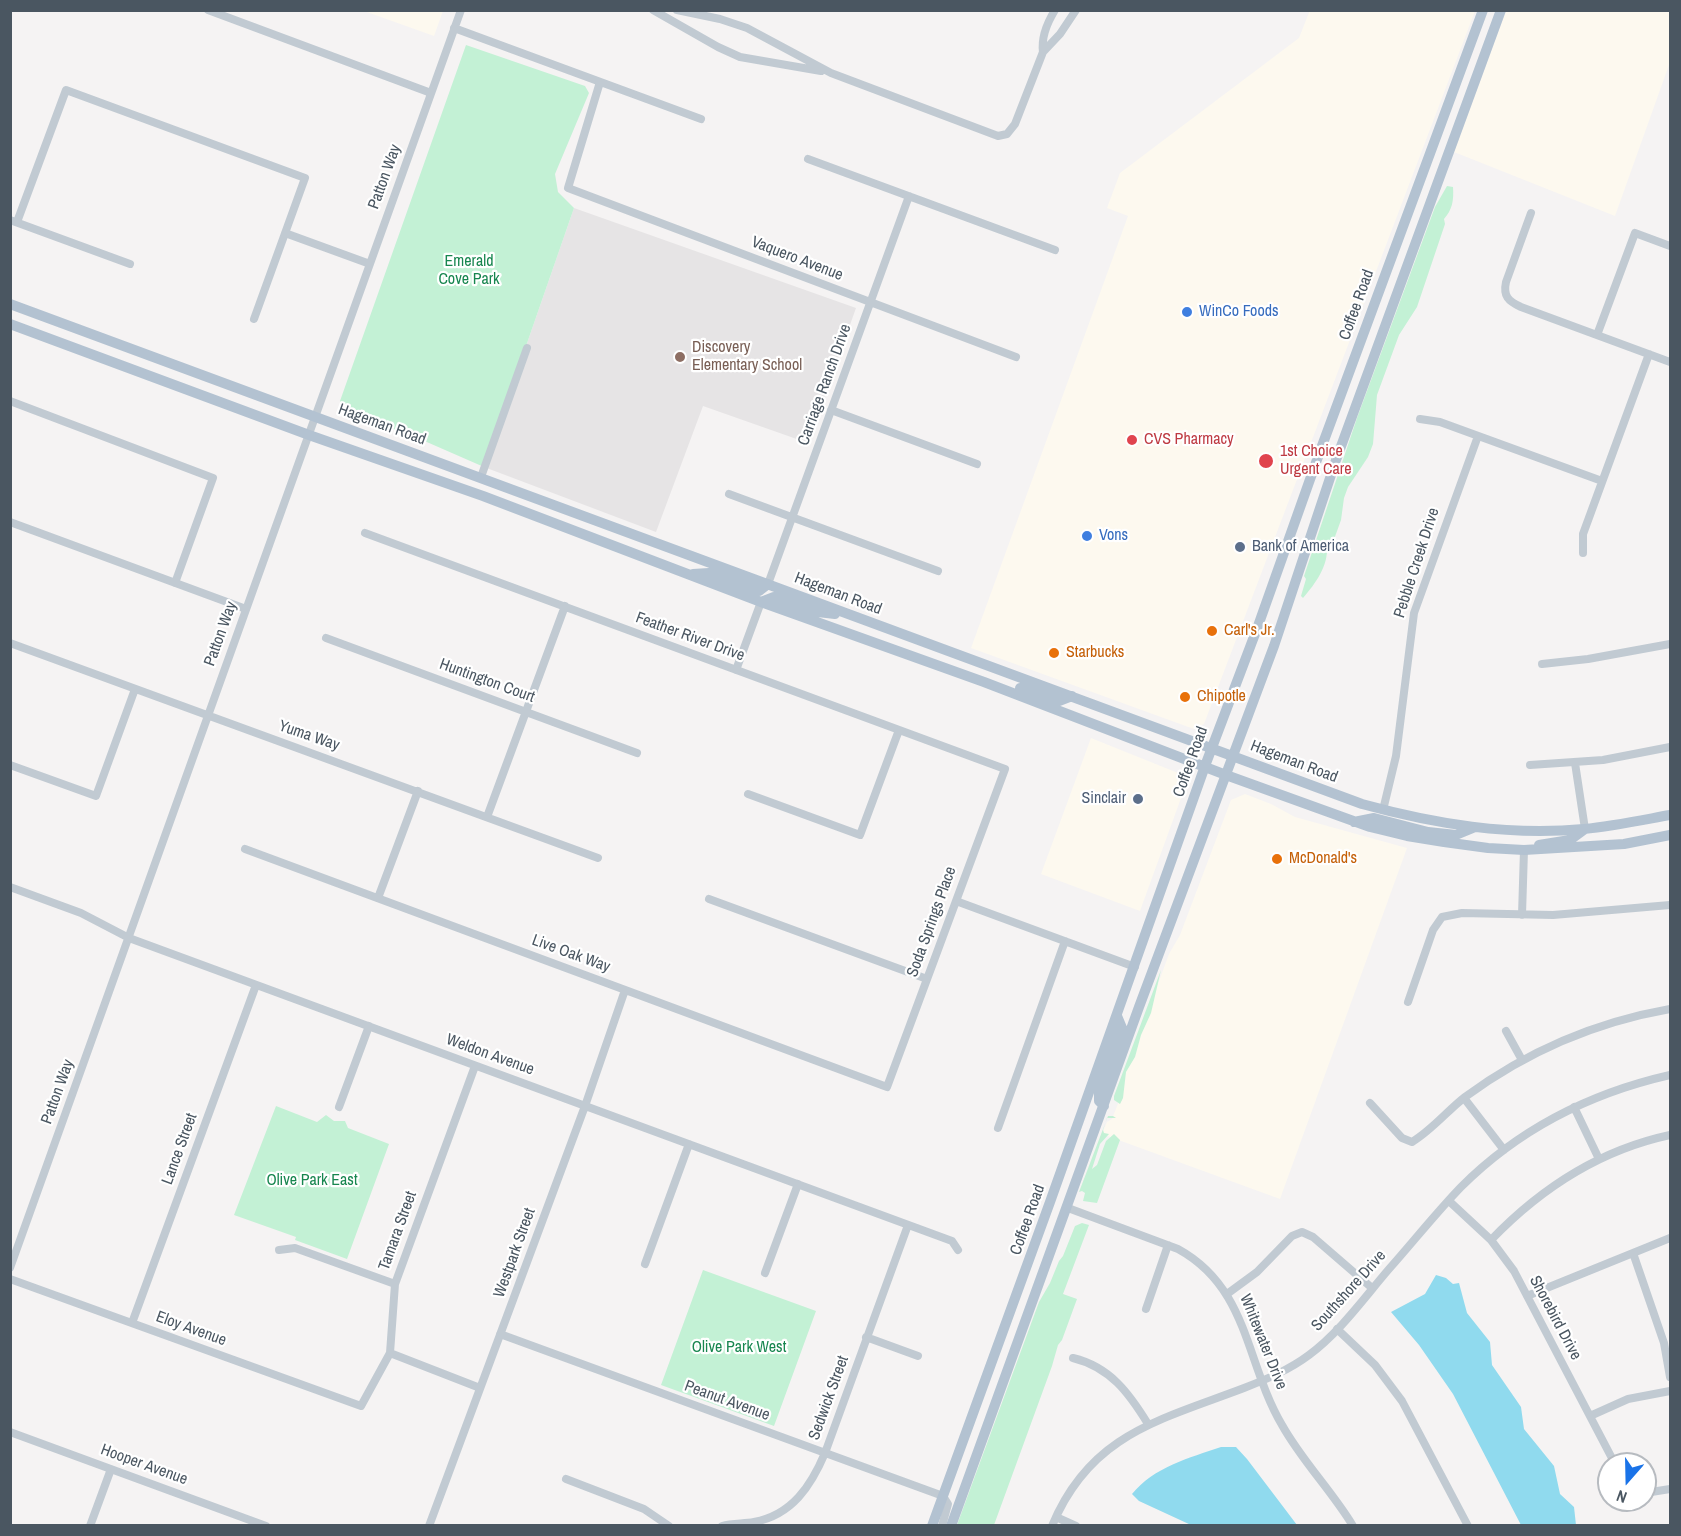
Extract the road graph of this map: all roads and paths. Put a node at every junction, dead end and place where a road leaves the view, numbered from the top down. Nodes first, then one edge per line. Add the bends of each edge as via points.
1 (207, 10) edge
2 (461, 10) edge
3 (653, 10) edge
4 (677, 10) edge
5 (1055, 10) edge
6 (1076, 10) edge
7 (1483, 10) edge
8 (1501, 10) edge
9 (454, 28) junction
10 (1043, 52) junction
11 (831, 73) junction
12 (600, 82) junction
13 (431, 93) junction
14 (701, 119) dead end
15 (808, 159) dead end
16 (909, 196) junction
17 (1531, 213) dead end
18 (14, 221) edge
19 (285, 233) junction
20 (1671, 246) edge
21 (1055, 250) dead end
22 (130, 264) dead end
23 (370, 264) junction
24 (870, 303) junction
25 (10, 304) edge
26 (26, 310) junction
27 (10, 311) edge
28 (254, 319) dead end
29 (10, 324) edge
30 (1597, 335) junction
31 (527, 348) dead end
32 (1648, 354) junction
33 (1016, 357) dead end
34 (1671, 362) edge
35 (10, 401) edge
36 (831, 410) junction
37 (315, 416) junction
38 (1420, 419) dead end
39 (309, 435) junction
40 (1478, 435) junction
41 (977, 464) dead end
42 (481, 477) junction
43 (1602, 481) junction
44 (729, 494) dead end
45 (792, 518) junction
46 (10, 522) edge
47 (365, 533) dead end
48 (1583, 553) dead end
49 (938, 571) dead end
50 (689, 574) junction
51 (175, 583) junction
52 (768, 584) junction
53 (761, 602) junction
54 (565, 606) junction
55 (246, 609) junction
56 (856, 618) junction
57 (326, 638) dead end
58 (10, 643) edge
59 (1671, 644) edge
60 (1542, 664) dead end
61 (736, 670) junction
62 (984, 682) junction
63 (135, 689) junction
64 (1072, 696) junction
65 (526, 712) junction
66 (208, 716) junction
67 (899, 730) junction
68 (1212, 747) junction
69 (1671, 747) edge
70 (637, 753) dead end
71 (1234, 755) junction
72 (1575, 763) junction
73 (10, 765) edge
74 (1530, 765) dead end
75 (1205, 766) junction
76 (1005, 769) joint
77 (1226, 775) junction
78 (418, 791) junction
79 (748, 794) dead end
80 (1383, 810) junction
81 (1671, 815) edge
82 (487, 817) junction
83 (1354, 822) junction
84 (1473, 828) junction
85 (1585, 829) junction
86 (1671, 835) edge
87 (245, 849) dead end
88 (1524, 850) junction
89 (598, 858) dead end
90 (11, 889) edge
91 (378, 898) junction
92 (709, 899) dead end
93 (956, 901) junction
94 (1671, 905) edge
95 (1522, 915) junction
96 (129, 938) junction
97 (1065, 941) junction
98 (1135, 967) junction
99 (927, 979) junction
100 (256, 985) junction
101 (625, 990) junction
102 (1408, 1002) dead end
103 (1671, 1009) edge
104 (1117, 1016) junction
105 (369, 1026) junction
106 (1506, 1031) dead end
107 (1522, 1060) junction
108 (475, 1066) junction
109 (1671, 1075) edge
110 (887, 1086) joint
111 (1464, 1098) junction
112 (1370, 1103) dead end
113 (585, 1106) junction
114 (1104, 1106) junction
115 (339, 1107) dead end
116 (1574, 1107) junction
117 (998, 1128) dead end
118 (1671, 1135) edge
119 (689, 1144) junction
120 (1504, 1150) junction
121 (1599, 1159) junction
122 (798, 1184) junction
123 (1449, 1201) junction
124 (1068, 1208) junction
125 (908, 1225) junction
126 (1671, 1238) edge
127 (1491, 1240) junction
128 (1168, 1245) junction
129 (279, 1250) dead end
130 (958, 1250) dead end
131 (1633, 1253) junction
132 (645, 1264) dead end
133 (10, 1268) edge
134 (765, 1273) dead end
135 (10, 1279) edge
136 (395, 1284) junction
137 (1372, 1288) junction
138 (1227, 1294) junction
139 (1527, 1296) junction
140 (1146, 1309) dead end
141 (132, 1323) junction
142 (1337, 1329) junction
143 (500, 1334) junction
144 (866, 1337) junction
145 (390, 1353) junction
146 (918, 1356) dead end
147 (1073, 1358) dead end
148 (1671, 1377) edge
149 (1262, 1380) junction
150 (480, 1388) junction
151 (1671, 1391) edge
152 (361, 1406) joint
153 (1590, 1416) junction
154 (1148, 1424) junction
155 (10, 1432) edge
156 (1609, 1452) edge
157 (825, 1453) junction
158 (111, 1468) junction
159 (566, 1479) dead end
160 (943, 1496) junction
161 (772, 1521) edge
162 (1054, 1521) edge
163 (90, 1526) edge
164 (266, 1526) edge
165 (429, 1526) edge
166 (669, 1526) edge
167 (722, 1526) edge
168 (932, 1526) edge
169 (942, 1526) edge
170 (951, 1526) edge
171 (1076, 1526) edge
172 (1353, 1526) edge
173 (1468, 1526) edge

1 - 13 street
2 - 9 street, Patton Way
3 - 11 street via 740,57
4 - 11 street via 747,28
5 - 10 street via 1042,42
6 - 10 street
7 - 68 main road, Coffee Road
8 - 71 main road, Coffee Road via 1340,449
9 - 12 street
9 - 13 street, Patton Way
10 - 11 street via 1015,124 1006,134 998,135
12 - 14 street
12 - 24 street, Vaquero Avenue via 568,188
13 - 23 street, Patton Way
15 - 16 street
16 - 21 street
16 - 24 street, Carriage Ranch Drive
17 - 30 street via 1506,282 1506,297 1521,307
18 - 19 street via 66,90 305,178
18 - 22 street
19 - 23 street
19 - 28 street
20 - 30 street via 1635,233
23 - 37 street, Patton Way
24 - 33 street, Vaquero Avenue
24 - 36 street, Carriage Ranch Drive
25 - 26 main road, Hageman Road
26 - 27 main road
26 - 37 main road, Hageman Road
29 - 39 main road, Hageman Road
30 - 32 street
31 - 42 street
32 - 34 street
32 - 43 street
35 - 51 street via 213,478
36 - 41 street
36 - 45 street, Carriage Ranch Drive
37 - 39 street, Patton Way
37 - 42 main road, Hageman Road
38 - 40 street
39 - 50 main road, Hageman Road
39 - 55 street, Patton Way
40 - 43 street
40 - 80 street, Pebble Creek Drive via 1414,613 1396,756
42 - 52 main road, Hageman Road
43 - 48 street via 1583,534
44 - 45 street
45 - 49 street
45 - 52 street, Carriage Ranch Drive
46 - 51 street
47 - 54 street, Feather River Drive
50 - 52 main road via 709,573 759,591
50 - 53 main road, Hageman Road
51 - 55 street
52 - 56 main road, Hageman Road
53 - 56 main road via 774,597 818,612
53 - 61 street
53 - 62 main road, Hageman Road
54 - 61 street, Feather River Drive
54 - 65 street
55 - 66 street, Patton Way
56 - 64 main road, Hageman Road
57 - 65 street, Huntington Court
58 - 63 street, Yuma Way
59 - 60 street
61 - 67 street, Feather River Drive
62 - 64 main road via 1009,684 1059,701
62 - 75 main road, Hageman Road
63 - 66 street, Yuma Way
63 - 73 street via 96,796
64 - 68 main road, Hageman Road
65 - 70 street, Huntington Court
65 - 82 street
66 - 78 street, Yuma Way
66 - 96 street, Patton Way
67 - 76 street, Feather River Drive
67 - 79 street via 860,835
68 - 71 main road, Hageman Road
68 - 75 main road, Coffee Road
69 - 72 street
71 - 77 main road, Coffee Road
71 - 80 main road, Hageman Road
72 - 74 street
72 - 85 street
75 - 77 main road, Hageman Road
75 - 98 main road, Coffee Road
76 - 93 street, Soda Springs Place
77 - 83 main road, Hageman Road
77 - 114 main road, Coffee Road
78 - 82 street, Yuma Way
78 - 91 street
80 - 84 main road, Hageman Road
81 - 85 main road, Hageman Road
82 - 89 street, Yuma Way
83 - 84 main road via 1374,818 1456,835
83 - 88 main road, Hageman Road via 1407,836
84 - 85 main road, Hageman Road
85 - 88 main road via 1570,840
86 - 88 main road, Hageman Road via 1624,844
87 - 91 street, Live Oak Way
88 - 95 street
90 - 96 street, Weldon Avenue via 81,913
91 - 101 street, Live Oak Way
92 - 99 street
93 - 97 street
93 - 99 street, Soda Springs Place
94 - 95 street
95 - 102 street via 1462,913 1442,917 1433,930
96 - 100 street, Weldon Avenue
96 - 133 street, Patton Way
97 - 98 street
97 - 117 street
98 - 104 main road, Coffee Road
99 - 110 street, Soda Springs Place
100 - 105 street, Weldon Avenue
100 - 141 street, Lance Street
101 - 110 street, Live Oak Way
101 - 113 street, Westpark Street
103 - 107 street via 1603,1025
104 - 114 main road via 1122,1028 1099,1093
104 - 160 main road, Coffee Road
105 - 108 street, Weldon Avenue
105 - 115 street
106 - 107 street
107 - 111 street
108 - 113 street, Weldon Avenue
108 - 136 street, Tamara Street
109 - 116 street, Southshore Drive via 1617,1089
111 - 112 street via 1412,1142 1402,1138
111 - 120 street
113 - 119 street, Weldon Avenue
113 - 143 street, Westpark Street
114 - 124 main road, Coffee Road
116 - 120 street, Southshore Drive
116 - 121 street
118 - 121 street
119 - 122 street, Weldon Avenue
119 - 132 street
120 - 123 street, Southshore Drive
121 - 127 street via 1543,1193
122 - 125 street, Weldon Avenue
122 - 134 street
123 - 127 street, Shorebird Drive
123 - 137 street, Southshore Drive
124 - 128 street, Whitewater Drive
124 - 170 main road, Coffee Road
125 - 130 street, Weldon Avenue via 952,1241
125 - 144 street, Sedwick Street
126 - 131 street
127 - 139 street, Shorebird Drive
128 - 138 street, Whitewater Drive via 1203,1265
128 - 140 street
129 - 136 street via 295,1248
131 - 139 street
131 - 148 street via 1664,1343
135 - 141 street, Eloy Avenue
136 - 145 street, Tamara Street
137 - 138 street via 1302,1232 1292,1236 1257,1272
137 - 142 street, Southshore Drive
138 - 149 street, Whitewater Drive
139 - 153 street, Shorebird Drive
141 - 152 street, Eloy Avenue
142 - 149 street, Southshore Drive via 1309,1355
142 - 173 street via 1375,1365 1402,1401
143 - 150 street, Westpark Street
143 - 157 street, Peanut Avenue
144 - 146 street
144 - 157 street, Sedwick Street
145 - 150 street
145 - 152 street, Tamara Street
147 - 154 street via 1088,1361 1116,1381
149 - 154 street, Southshore Drive
149 - 172 street, Whitewater Drive via 1281,1424
150 - 165 street, Westpark Street
151 - 153 street via 1628,1399
153 - 156 street, Shorebird Drive
154 - 162 street, Southshore Drive via 1118,1441 1089,1466
155 - 158 street, Hooper Avenue
157 - 160 street, Peanut Avenue
157 - 161 street, Sedwick Street via 802,1495
158 - 163 street
158 - 164 street, Hooper Avenue
159 - 166 street via 644,1509
160 - 168 main road, Coffee Road
160 - 169 street via 948,1504
161 - 167 street, Sedwick Street
162 - 171 street

